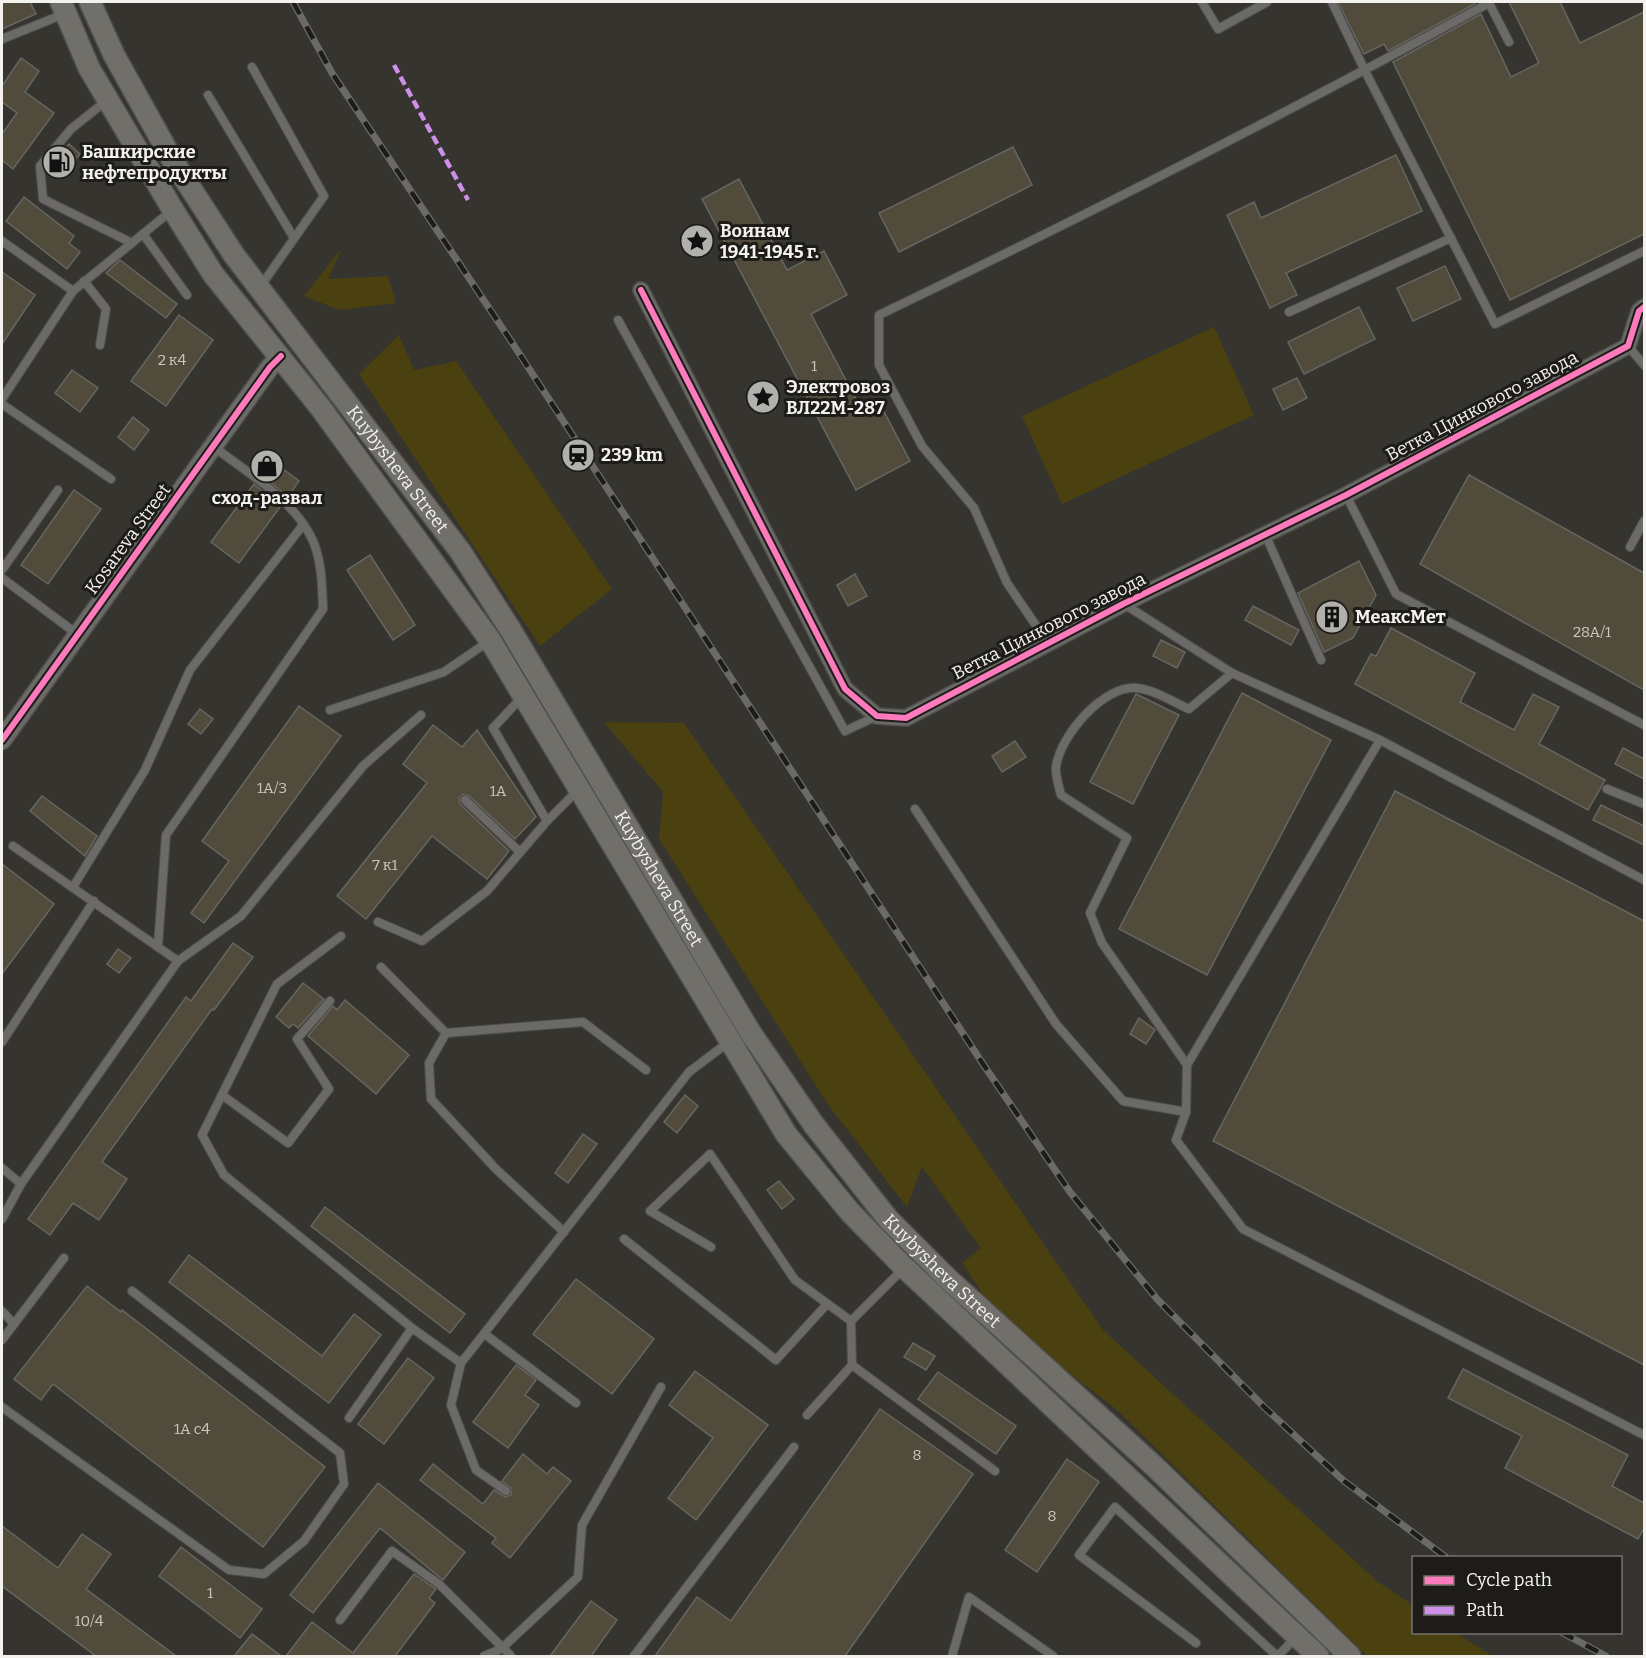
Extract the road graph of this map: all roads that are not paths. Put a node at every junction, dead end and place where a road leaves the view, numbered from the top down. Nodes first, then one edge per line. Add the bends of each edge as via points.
1 (90, 2) edge
2 (1202, 2) edge
3 (1267, 2) edge
4 (1332, 2) edge
5 (63, 7) edge
6 (2, 39) edge
7 (1509, 42) dead end
8 (252, 67) dead end
9 (1365, 71) junction
10 (208, 95) dead end
11 (107, 100) junction
12 (172, 210) junction
13 (143, 234) junction
14 (294, 238) junction
15 (1451, 238) junction
16 (2, 241) edge
17 (132, 243) junction
18 (1644, 251) edge
19 (84, 281) junction
20 (259, 288) junction
21 (641, 290) dead end
22 (73, 291) junction
23 (187, 295) dead end
24 (1644, 307) edge
25 (1288, 312) dead end
26 (618, 320) dead end
27 (301, 341) junction
28 (100, 345) dead end
29 (1628, 346) junction
30 (281, 356) junction
31 (1644, 365) edge
32 (2, 399) edge
33 (2, 404) edge
34 (213, 446) junction
35 (111, 479) dead end
36 (58, 490) dead end
37 (1346, 495) junction
38 (1644, 520) edge
39 (303, 525) junction
40 (1265, 534) junction
41 (1630, 547) dead end
42 (2, 570) edge
43 (2, 578) edge
44 (1123, 604) junction
45 (78, 634) junction
46 (490, 640) junction
47 (1048, 643) junction
48 (1321, 660) dead end
49 (1232, 673) junction
50 (524, 695) junction
51 (330, 710) dead end
52 (421, 715) dead end
53 (877, 716) junction
54 (1644, 725) edge
55 (2, 740) edge
56 (1380, 740) junction
57 (580, 788) junction
58 (1607, 789) dead end
59 (465, 800) dead end
60 (1644, 804) edge
61 (915, 809) dead end
62 (547, 821) junction
63 (13, 846) dead end
64 (520, 852) junction
65 (1644, 880) edge
66 (74, 887) junction
67 (94, 901) junction
68 (378, 922) dead end
69 (341, 936) dead end
70 (158, 946) junction
71 (178, 961) junction
72 (381, 968) dead end
73 (330, 1001) dead end
74 (750, 1032) junction
75 (446, 1033) junction
76 (730, 1041) junction
77 (2, 1042) edge
78 (1187, 1065) junction
79 (646, 1070) dead end
80 (222, 1095) junction
81 (1186, 1112) junction
82 (2, 1168) edge
83 (21, 1184) junction
84 (2, 1216) edge
85 (564, 1232) junction
86 (624, 1239) dead end
87 (711, 1247) dead end
88 (64, 1258) dead end
89 (904, 1268) junction
90 (132, 1291) dead end
91 (827, 1304) junction
92 (2, 1311) edge
93 (850, 1321) junction
94 (12, 1322) junction
95 (412, 1328) junction
96 (486, 1335) junction
97 (2, 1340) edge
98 (461, 1363) junction
99 (852, 1365) junction
100 (661, 1387) dead end
101 (576, 1403) dead end
102 (2, 1407) edge
103 (807, 1415) dead end
104 (349, 1418) dead end
105 (1644, 1434) edge
106 (794, 1447) dead end
107 (994, 1471) dead end
108 (507, 1491) dead end
109 (1286, 1596) junction
110 (1270, 1612) junction
111 (340, 1620) dead end
112 (1297, 1637) junction
113 (1196, 1643) dead end
114 (501, 1649) junction
115 (484, 1656) edge
116 (511, 1656) edge
117 (634, 1656) edge
118 (952, 1656) edge
119 (1053, 1656) edge
120 (1277, 1656) edge
121 (1318, 1656) edge
122 (1350, 1656) edge

1 - 20 main road, Kuybysheva Street via 114,55 173,161
2 - 3 lane via 1218,28
4 - 9 lane
5 - 6 lane
5 - 11 main road, Kuybysheva Street
7 - 9 lane via 1489,3
8 - 14 lane via 324,196
9 - 15 lane
9 - 47 lane via 879,315 879,365 922,446 974,508 1007,583
10 - 14 lane
11 - 12 main road, Kuybysheva Street
11 - 17 lane via 71,129 40,166 43,199
12 - 13 lane
12 - 30 main road, Kuybysheva Street via 213,274
13 - 17 lane
13 - 23 lane
14 - 20 lane
15 - 18 lane via 1495,324
15 - 25 lane
16 - 22 lane
17 - 19 lane
19 - 22 lane
19 - 28 lane via 106,309
20 - 27 main road, Kuybysheva Street
21 - 53 street via 845,689
22 - 32 lane
24 - 29 street via 1639,311
26 - 53 lane via 845,731
27 - 30 main road, Kosareva Street
27 - 74 main road, Kuybysheva Street via 460,551
29 - 31 lane
29 - 37 street, Ветка Цинкового завода
30 - 34 street, Kosareva Street
30 - 46 main road, Kuybysheva Street via 405,519
33 - 35 lane
34 - 39 lane via 295,512
34 - 45 street, Kosareva Street
36 - 42 lane
37 - 40 street, Ветка Цинкового завода
37 - 54 lane via 1396,594
38 - 41 lane
39 - 66 lane via 190,670 145,771
39 - 70 lane via 313,541 322,574 323,609 166,834
40 - 44 street, Ветка Цинкового завода
40 - 48 lane
43 - 45 lane
44 - 47 street, Ветка Цинкового завода
44 - 49 lane
45 - 55 street, Kosareva Street
46 - 50 main road, Kuybysheva Street
46 - 51 lane via 444,672
47 - 53 street, Ветка Цинкового завода via 906,718
49 - 56 lane
49 - 78 lane via 1189,709 1136,688 1108,695 1087,712 1064,745 1056,768 1061,795 1127,838 1090,913 1102,943
50 - 57 main road, Kuybysheva Street
50 - 62 lane via 493,728
52 - 71 lane via 363,766 241,916
56 - 65 lane
56 - 78 lane
57 - 62 lane
57 - 76 main road, Kuybysheva Street
58 - 60 lane
59 - 64 lane
61 - 81 lane via 1056,1024 1123,1101
62 - 64 lane
63 - 66 lane
64 - 68 lane via 487,891 422,941
66 - 67 lane
67 - 70 lane
67 - 77 lane
69 - 80 lane via 277,984
70 - 71 lane
71 - 83 lane
72 - 75 lane
73 - 80 lane via 297,1039 329,1089 288,1143
74 - 76 main road
74 - 109 main road, Kuybysheva Street via 814,1125 888,1219 947,1278 1154,1466
75 - 79 lane via 583,1022
75 - 85 lane via 429,1063 431,1099 496,1169
76 - 85 lane via 689,1072
76 - 89 main road, Kuybysheva Street via 786,1134 850,1212
78 - 81 lane
80 - 95 lane via 202,1135 224,1175
81 - 105 lane via 1176,1140 1243,1229
82 - 83 lane
83 - 84 lane
85 - 96 lane
86 - 91 lane via 776,1360
87 - 91 lane via 650,1211 710,1154 795,1280
88 - 94 lane
89 - 93 lane
89 - 110 main road, Kuybysheva Street
90 - 102 lane via 340,1453 344,1484 304,1541 264,1574 229,1570
91 - 93 lane
92 - 94 lane
93 - 99 lane
94 - 97 lane
95 - 98 lane
95 - 104 lane
96 - 98 lane
96 - 101 lane
98 - 108 lane via 451,1405 476,1470
99 - 103 lane
99 - 107 lane
100 - 114 lane via 582,1525 578,1577
106 - 117 lane
109 - 110 main road
109 - 122 main road, Kuybysheva Street
110 - 112 main road, Kuybysheva Street
111 - 114 lane via 392,1551 439,1584
112 - 120 lane
112 - 121 main road, Kuybysheva Street
113 - 120 lane via 1079,1555 1115,1507
114 - 115 lane
114 - 116 lane
118 - 119 lane via 969,1597

